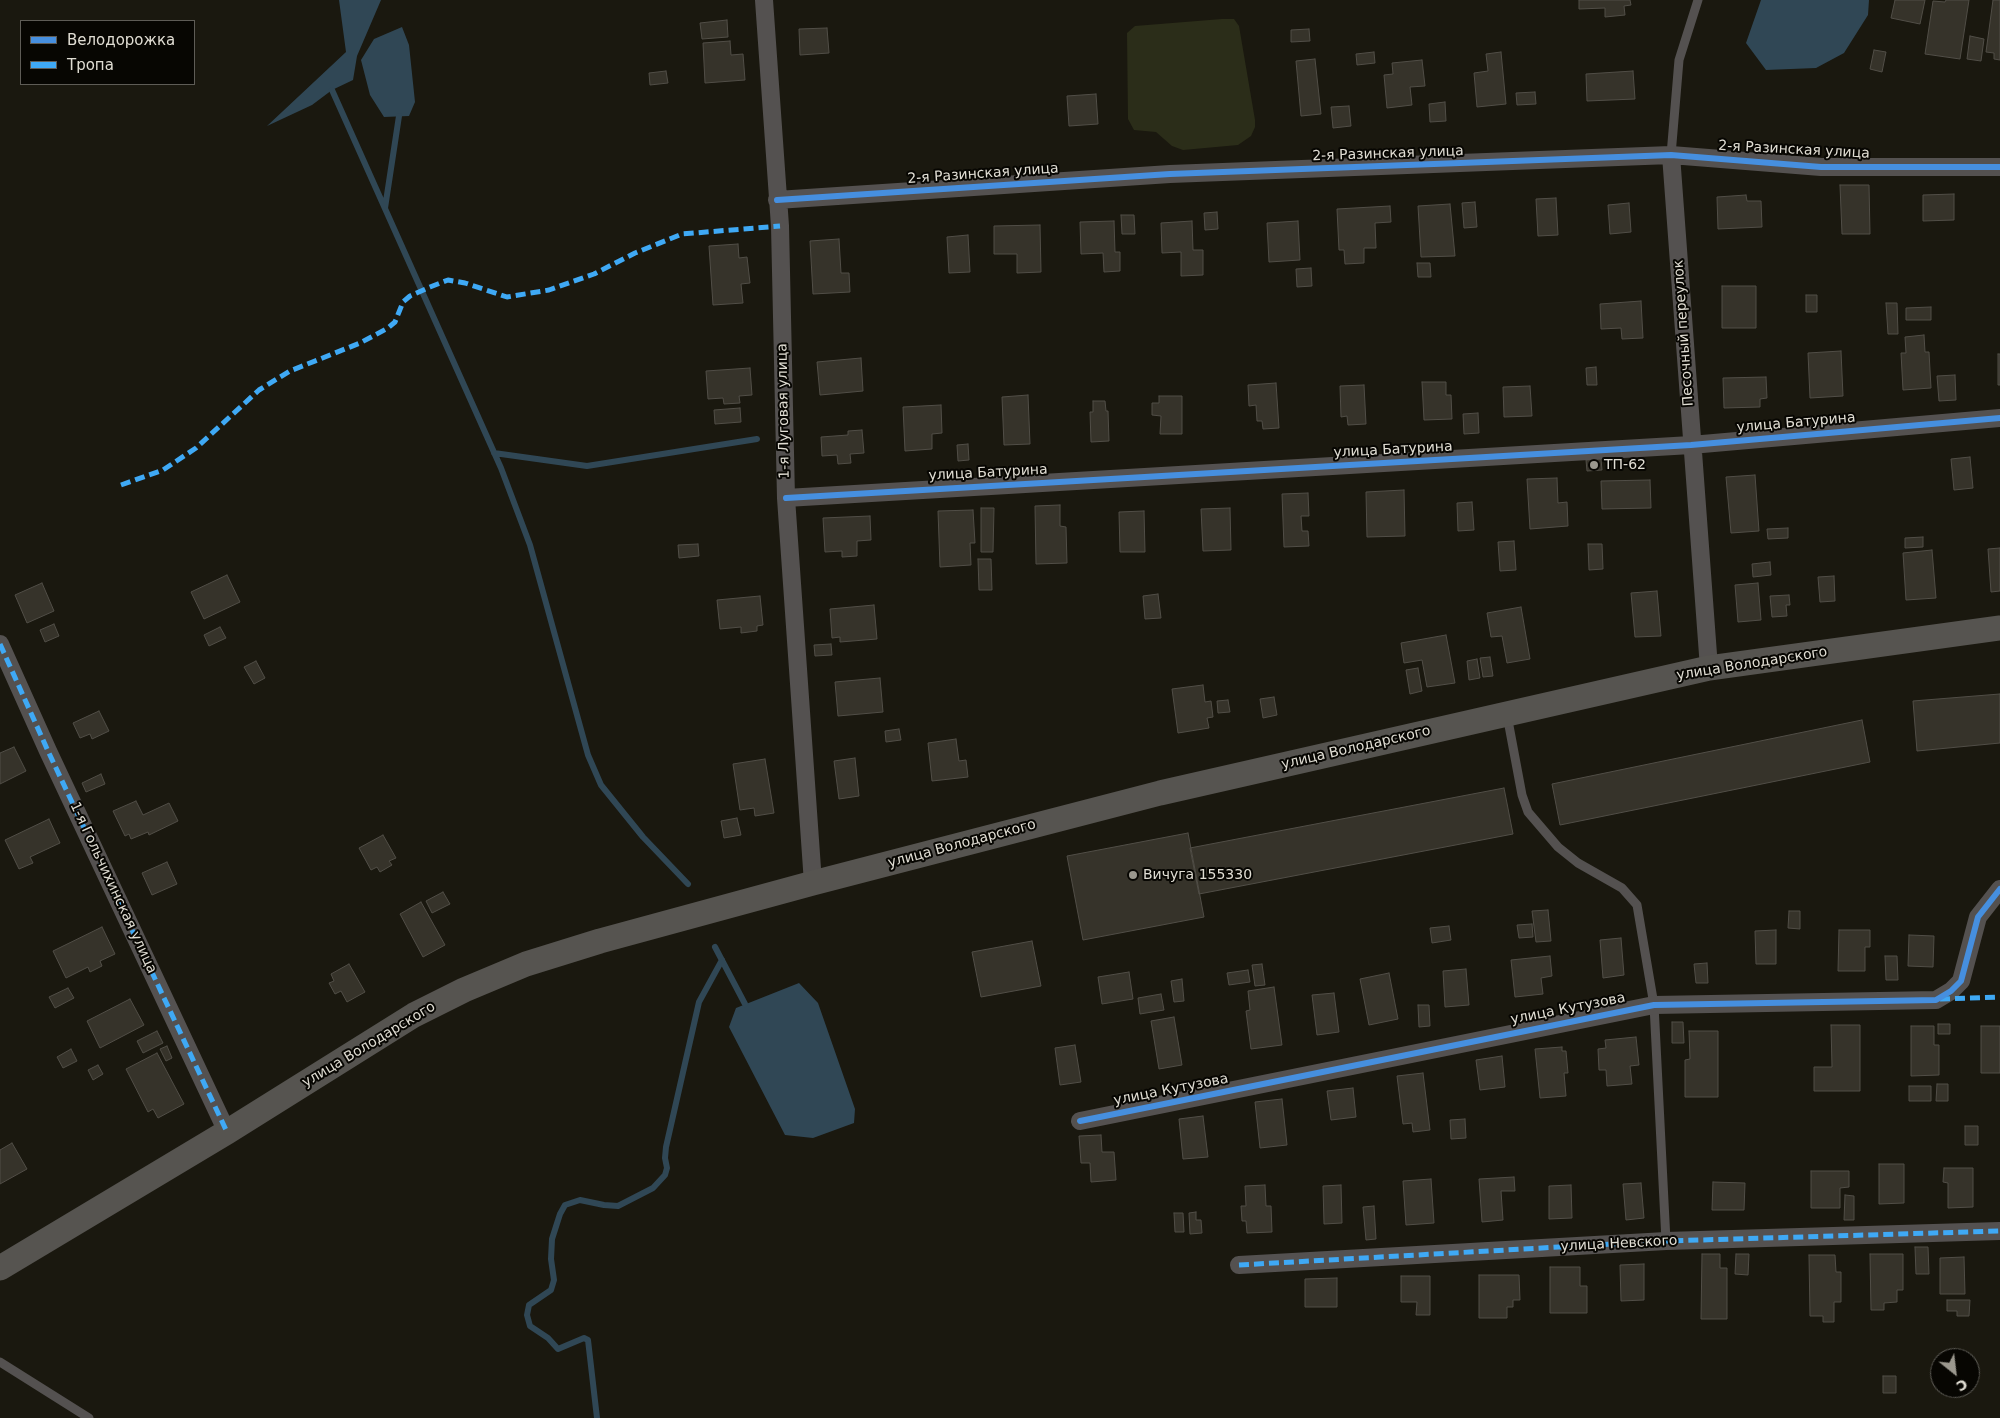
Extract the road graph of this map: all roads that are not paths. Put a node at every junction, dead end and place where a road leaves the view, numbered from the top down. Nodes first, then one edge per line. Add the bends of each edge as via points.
1 (764, 0) edge
2 (1698, 0) edge
3 (1671, 155) junction
4 (2000, 167) edge
5 (777, 200) junction
6 (2000, 418) edge
7 (1691, 445) junction
8 (786, 498) junction
9 (2000, 628) edge
10 (0, 644) edge
11 (1709, 668) junction
12 (1507, 714) junction
13 (813, 883) junction
14 (2000, 889) edge
15 (1654, 1005) junction
16 (1080, 1121) dead end
17 (227, 1132) junction
18 (2000, 1231) edge
19 (1666, 1241) junction
20 (1239, 1266) dead end
21 (0, 1268) edge
22 (0, 1362) edge
23 (89, 1418) edge

1 - 5 street, 1-я Луговая улица
2 - 3 lane, Песочный переулок via 1679,60
3 - 4 street, 2-я Разинская улица via 1821,167
3 - 5 street, 2-я Разинская улица via 1170,174
3 - 7 street, Песочный переулок
5 - 8 street, 1-я Луговая улица
6 - 7 street, улица Батурина
7 - 8 street, улица Батурина
7 - 11 street, Песочный переулок
8 - 13 street, 1-я Луговая улица
9 - 11 main road, улица Володарского
10 - 17 street, 1-я Гольчихинская улица
11 - 12 main road, улица Володарского
12 - 13 main road, улица Володарского via 1160,793
12 - 15 lane via 1528,812 1558,847 1578,863 1622,888 1637,905
13 - 17 main road, улица Володарского via 600,941 526,964 473,986 414,1015
14 - 15 street, улица Кутузова via 1978,917 1961,981 1952,991 1936,1000
15 - 16 street, улица Кутузова
15 - 19 lane
17 - 21 main road, улица Володарского
18 - 19 street, улица Невского
19 - 20 street, улица Невского
22 - 23 lane

